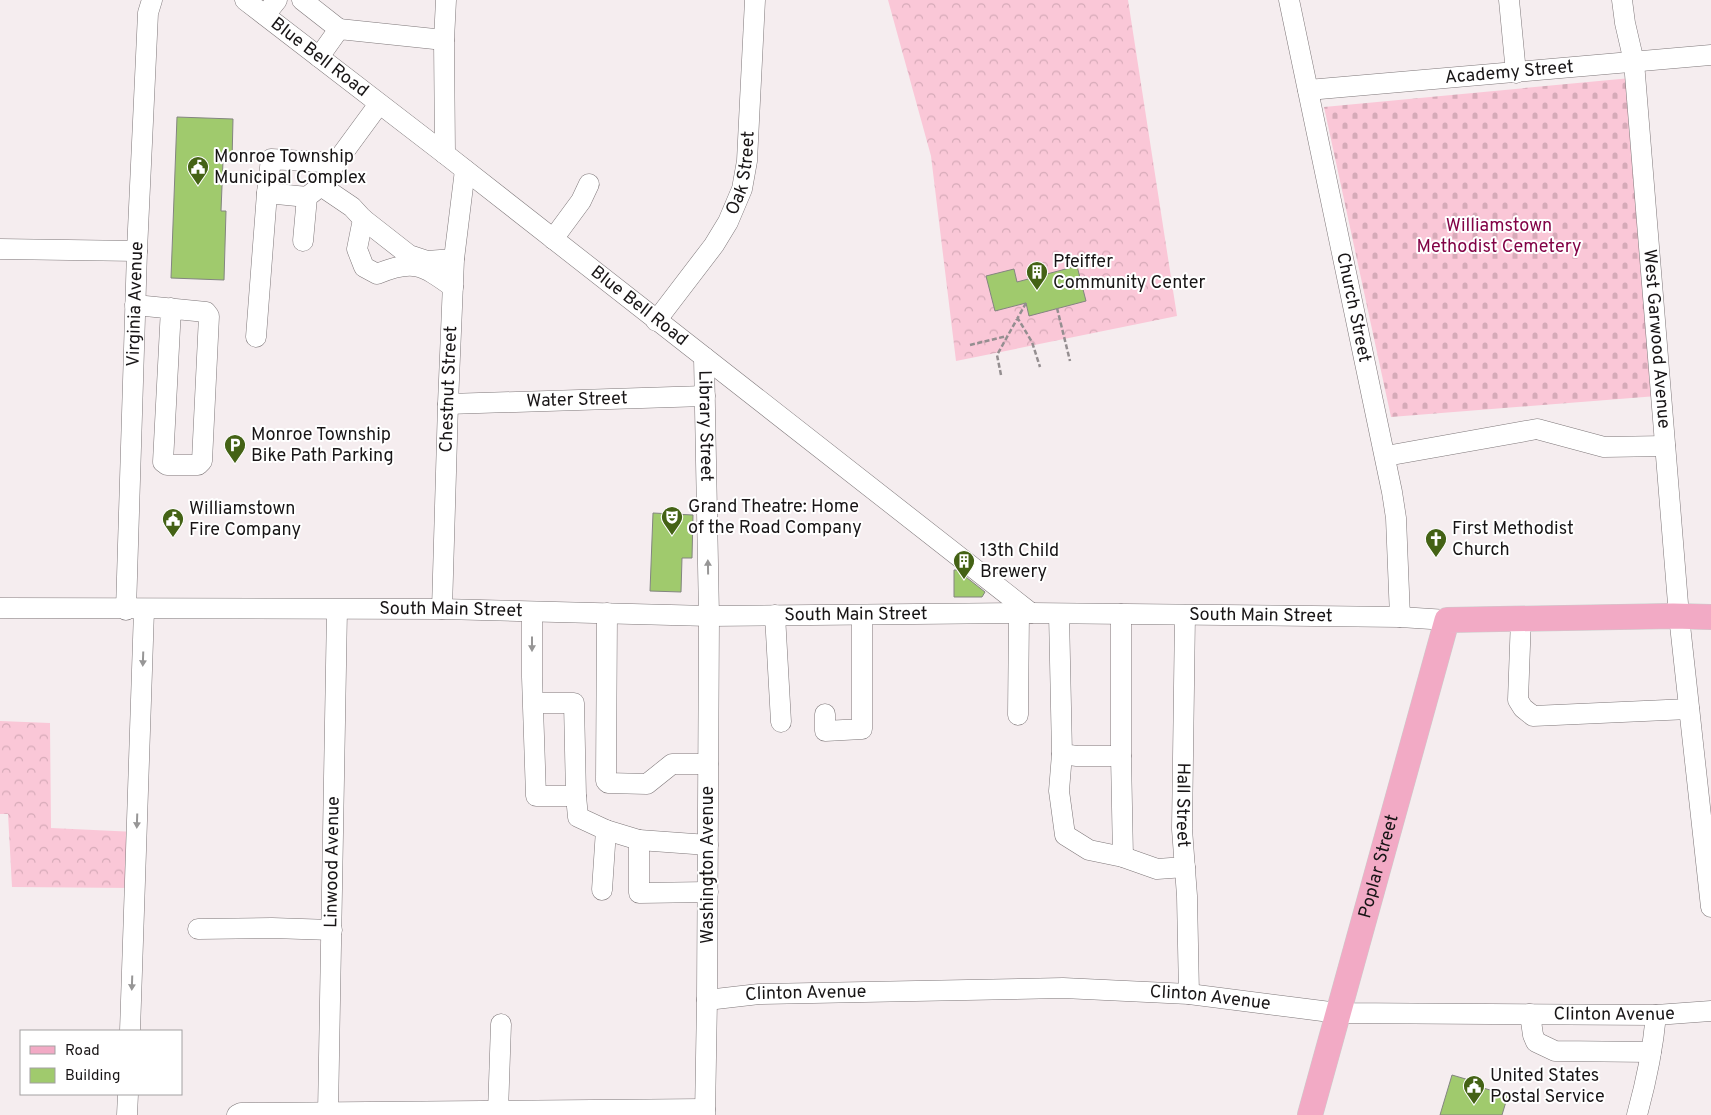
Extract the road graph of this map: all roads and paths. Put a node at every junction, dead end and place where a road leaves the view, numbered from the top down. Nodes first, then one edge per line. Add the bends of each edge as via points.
1 (152, 0) edge
2 (245, 0) edge
3 (302, 0) edge
4 (446, 0) edge
5 (756, 0) edge
6 (1289, 0) edge
7 (1509, 0) edge
8 (1622, 0) edge
9 (271, 8) edge
10 (339, 28) junction
11 (444, 40) junction
12 (1711, 55) edge
13 (319, 57) junction
14 (1634, 62) junction
15 (1516, 72) junction
16 (1308, 90) junction
17 (379, 104) junction
18 (445, 154) junction
19 (332, 168) junction
20 (464, 170) junction
21 (589, 184) dead end
22 (314, 192) junction
23 (266, 193) junction
24 (363, 219) junction
25 (552, 240) junction
26 (303, 242) dead end
27 (0, 249) edge
28 (137, 251) junction
29 (454, 258) junction
30 (453, 287) junction
31 (1026, 303) dead end
32 (135, 305) junction
33 (171, 308) junction
34 (1058, 308) dead end
35 (1017, 317) junction
36 (656, 321) junction
37 (1007, 336) junction
38 (256, 337) dead end
39 (970, 345) dead end
40 (704, 357) junction
41 (1070, 361) dead end
42 (1040, 367) dead end
43 (1001, 375) dead end
44 (706, 396) junction
45 (448, 404) junction
46 (1665, 446) junction
47 (1386, 456) junction
48 (0, 608) edge
49 (442, 609) junction
50 (135, 610) junction
51 (337, 610) junction
52 (532, 612) junction
53 (607, 613) junction
54 (1025, 613) junction
55 (862, 614) junction
56 (1059, 614) junction
57 (1121, 614) junction
58 (775, 615) junction
59 (1185, 615) junction
60 (709, 616) junction
61 (1679, 616) junction
62 (1400, 617) junction
63 (1711, 617) edge
64 (1522, 618) junction
65 (1447, 620) junction
66 (533, 703) junction
67 (1689, 709) junction
68 (825, 714) dead end
69 (1018, 714) dead end
70 (780, 722) dead end
71 (1062, 754) junction
72 (1121, 756) junction
73 (1703, 757) edge
74 (708, 764) junction
75 (576, 796) junction
76 (1706, 809) edge
77 (606, 830) junction
78 (639, 840) junction
79 (708, 846) junction
80 (1124, 857) junction
81 (1185, 867) junction
82 (602, 890) dead end
83 (708, 892) junction
84 (1711, 907) edge
85 (198, 929) dead end
86 (332, 930) junction
87 (1189, 994) junction
88 (707, 1000) junction
89 (1711, 1011) edge
90 (1338, 1013) junction
91 (1530, 1014) junction
92 (1656, 1015) junction
93 (501, 1024) dead end
94 (130, 1030) edge
95 (1651, 1052) junction
96 (128, 1095) edge
97 (498, 1112) junction
98 (705, 1112) edge
99 (328, 1113) junction
100 (127, 1115) edge
101 (236, 1115) edge
102 (1310, 1115) edge
103 (1637, 1115) edge

1 - 28 street, Virginia Avenue via 148,13
2 - 9 street, Blue Bell Road
3 - 10 street
4 - 11 street
5 - 36 street, Oak Street via 747,161 742,189 714,245
6 - 16 street, Church Street
7 - 15 street
8 - 14 street, West Garwood Avenue
9 - 13 street, Blue Bell Road
10 - 11 street
10 - 13 street
11 - 18 street
12 - 14 street, Academy Street
13 - 17 street, Blue Bell Road
14 - 15 street, Academy Street
14 - 46 street, West Garwood Avenue
15 - 16 street, Academy Street
16 - 47 street, Church Street
17 - 18 street, Blue Bell Road
17 - 19 street
18 - 20 street, Blue Bell Road
19 - 22 street
19 - 23 street via 321,162 271,159
20 - 25 street, Blue Bell Road
20 - 29 street, Chestnut Street
21 - 25 street
22 - 23 street
22 - 24 street via 352,206
22 - 26 street
23 - 38 street
24 - 29 street via 410,255 427,261
24 - 30 street via 357,248 364,267 376,274 414,264 431,271
25 - 36 street, Blue Bell Road
27 - 28 street
28 - 32 street, Virginia Avenue
29 - 30 street, Chestnut Street
30 - 45 street, Chestnut Street
31 - 35 path
32 - 33 street
32 - 50 street, Virginia Avenue
33 - 33 street via 206,312 209,316 202,461 198,465 167,465 163,462
34 - 41 path
35 - 37 path
35 - 42 path via 1032,342
36 - 40 street, Blue Bell Road
37 - 39 path
37 - 43 path via 997,355
40 - 44 street, Library Street
40 - 54 street, Blue Bell Road
44 - 45 street, Water Street
60 -> 44 street, Library Street
45 - 49 street, Chestnut Street
46 - 47 street via 1604,447 1537,429
46 - 61 street, West Garwood Avenue
47 - 62 street, Church Street via 1396,518
48 - 50 street, South Main Street
49 - 51 street, South Main Street
49 - 52 street, South Main Street
50 - 51 street, South Main Street
50 -> 94 street, Virginia Avenue
51 - 86 street, Linwood Avenue
52 - 53 street, South Main Street
52 -> 66 street
53 - 60 street, South Main Street
53 - 74 street via 606,781 647,784 672,764
54 - 55 street, South Main Street
54 - 56 street, South Main Street
54 - 69 street
55 - 58 street, South Main Street
55 - 68 street via 862,729 825,731
56 - 57 street, South Main Street
56 - 71 street
57 - 59 street, South Main Street
57 - 72 street
58 - 60 street, South Main Street
58 - 70 street
59 - 62 street, South Main Street
59 - 81 street, Hall Street via 1182,810
60 - 74 street, Washington Avenue
61 - 63 main road, South Main Street
61 - 64 main road, South Main Street
61 - 67 street, West Garwood Avenue
62 - 65 street, South Main Street
64 - 65 main road, South Main Street
64 - 67 street via 1518,700 1533,716
65 - 90 main road, Poplar Street
66 - 75 street via 536,796
66 - 75 street via 574,703
67 - 73 street, West Garwood Avenue
71 - 72 street
71 - 80 street via 1060,791 1065,835 1089,850
72 - 80 street
73 - 76 street, West Garwood Avenue
74 - 79 street, Washington Avenue
75 - 77 street via 578,817
76 - 84 street, West Garwood Avenue
77 - 78 street
77 - 82 street
78 - 79 street
78 - 83 street via 639,893
79 - 83 street, Washington Avenue
80 - 81 street via 1157,869
81 - 87 street, Hall Street
83 - 88 street, Washington Avenue
85 - 86 street
86 - 99 street, Linwood Avenue
87 - 88 street, Clinton Avenue via 1063,988 759,994
87 - 90 street, Clinton Avenue
88 - 98 street, Washington Avenue
89 - 92 street, Clinton Avenue
90 - 91 street, Clinton Avenue
90 - 102 main road, Poplar Street
91 - 92 street, Clinton Avenue
91 - 95 street via 1536,1042 1555,1051
92 - 95 street
93 - 97 street
95 - 103 street
96 - 100 street
97 - 98 street
97 - 99 street
99 - 101 street

